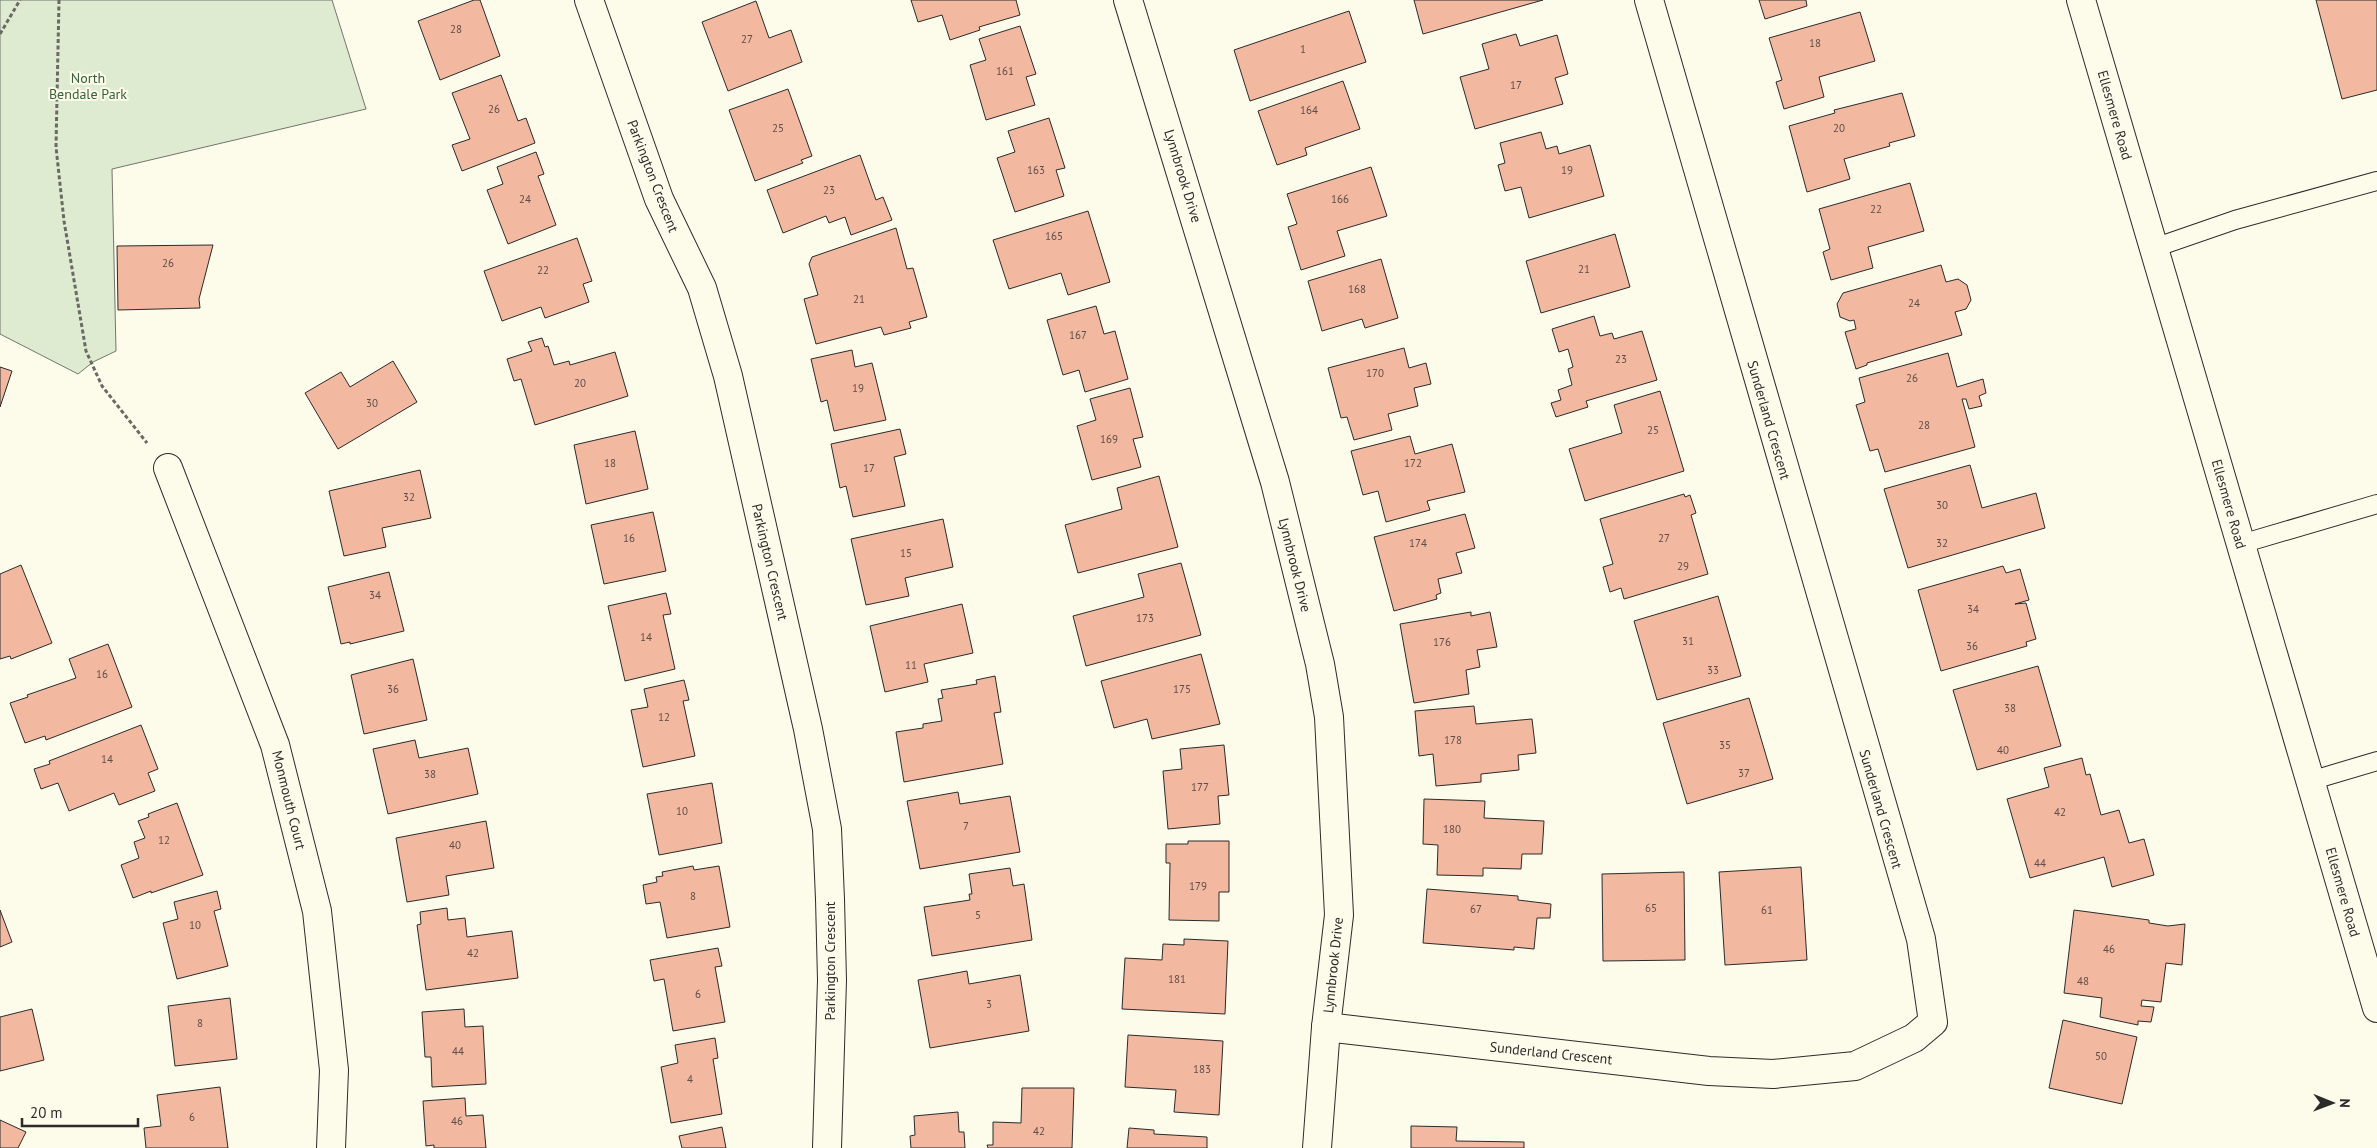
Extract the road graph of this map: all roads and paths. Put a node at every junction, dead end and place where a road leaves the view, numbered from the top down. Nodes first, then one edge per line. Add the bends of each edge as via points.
1 (20, 0) edge
2 (59, 0) edge
3 (589, 0) edge
4 (1128, 0) edge
5 (1649, 0) edge
6 (2081, 0) edge
7 (0, 34) edge
8 (2377, 181) edge
9 (2154, 248) junction
10 (168, 468) joint
11 (2377, 504) edge
12 (2240, 544) junction
13 (2377, 761) edge
14 (2310, 781) junction
15 (2371, 964) edge
16 (2377, 1008) edge
17 (1326, 1027) junction
18 (331, 1148) edge
19 (827, 1148) edge
20 (1317, 1148) edge

1 - 7 path
2 - 10 path via 56,147 64,222 86,351 102,386
3 - 19 street, Parkington Crescent via 659,199 702,288 728,376 811,745 827,829 830,889 832,980
4 - 17 street, Lynnbrook Drive via 1264,446 1320,664 1333,761 1339,916
5 - 17 street, Sunderland Crescent via 1920,939 1933,1022 1914,1038 1855,1066 1773,1074 1709,1072
6 - 9 street, Ellesmere Road
8 - 9 lane via 2235,220
9 - 12 street, Ellesmere Road
10 - 18 street, Monmouth Court via 275,744 317,911 334,1070
11 - 12 lane
12 - 14 street, Ellesmere Road
13 - 14 lane
14 - 15 street, Ellesmere Road
15 - 16 street, Ellesmere Road
17 - 20 street, Lynnbrook Drive

